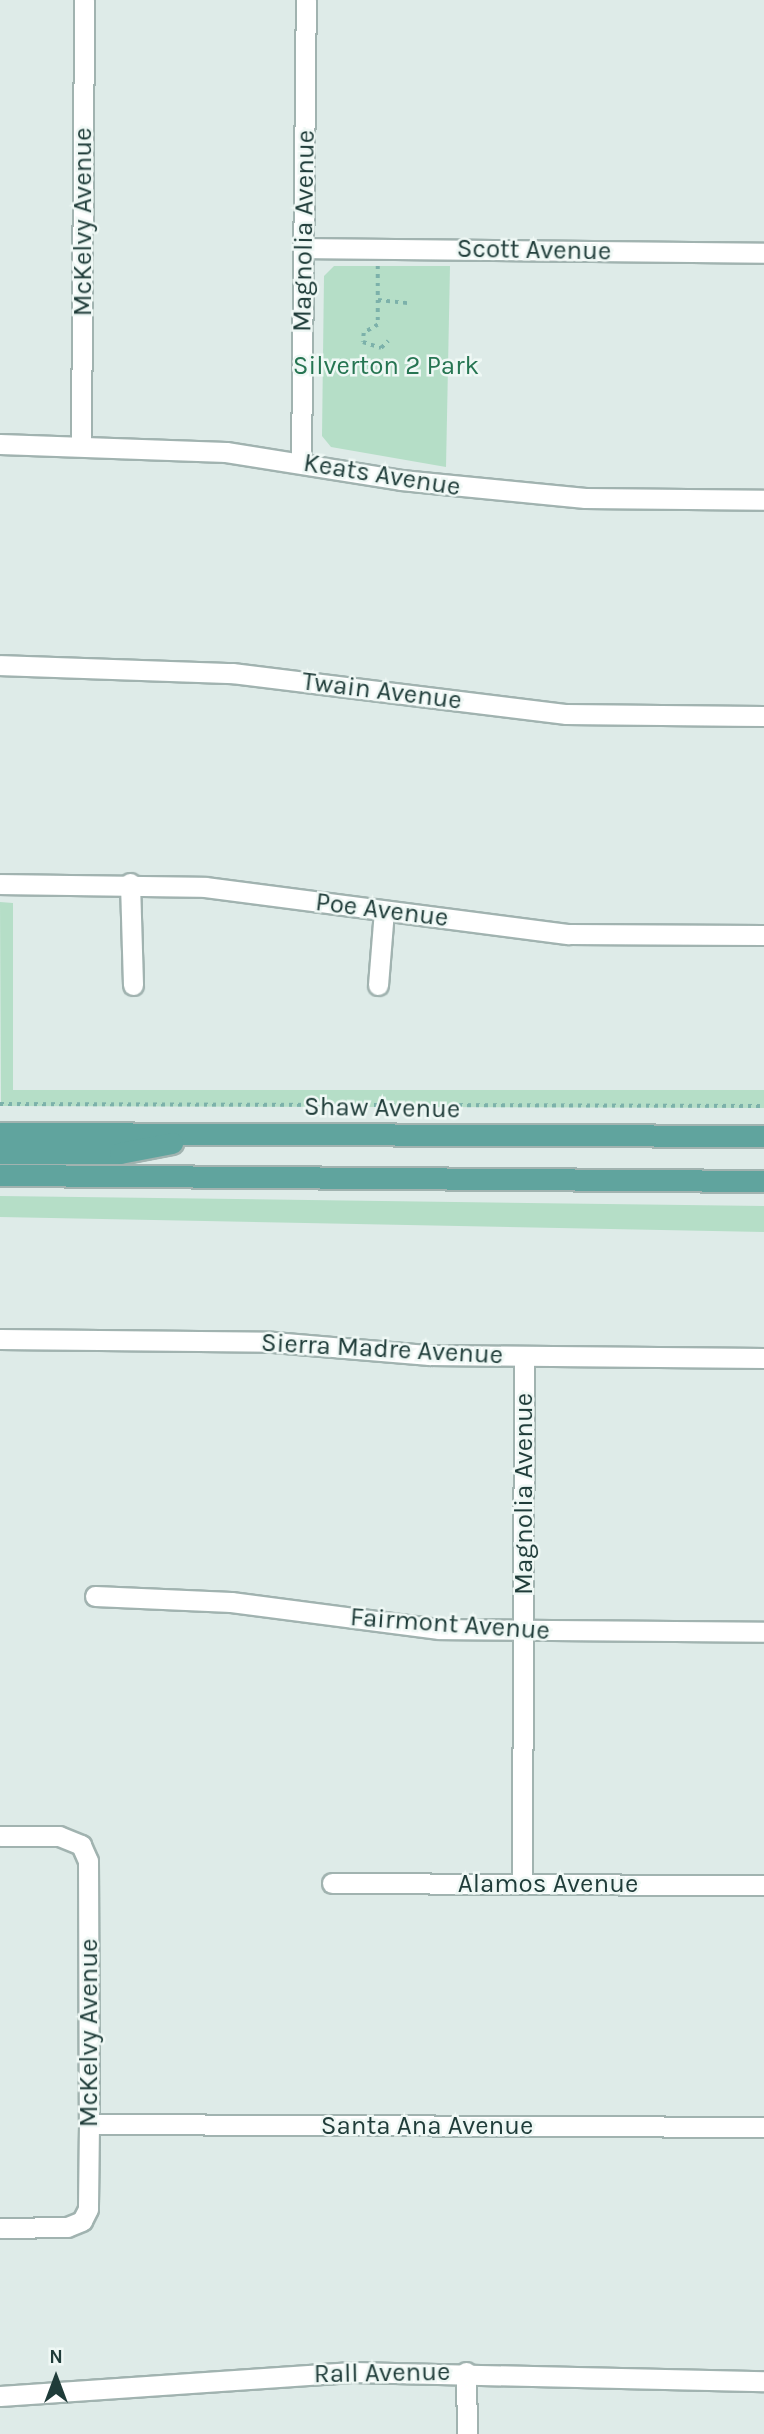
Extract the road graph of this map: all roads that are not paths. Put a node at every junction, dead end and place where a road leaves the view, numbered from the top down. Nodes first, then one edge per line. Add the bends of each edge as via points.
1 (84, 0) edge
2 (306, 0) edge
3 (305, 248) junction
4 (764, 253) edge
5 (0, 444) edge
6 (81, 445) junction
7 (301, 463) junction
8 (764, 500) edge
9 (0, 665) edge
10 (764, 716) edge
11 (130, 883) junction
12 (0, 884) edge
13 (384, 911) junction
14 (764, 935) edge
15 (133, 985) dead end
16 (379, 985) dead end
17 (0, 1133) edge
18 (219, 1134) junction
19 (764, 1136) edge
20 (0, 1153) edge
21 (0, 1175) edge
22 (764, 1181) edge
23 (0, 1339) edge
24 (524, 1357) junction
25 (764, 1358) edge
26 (95, 1595) dead end
27 (523, 1631) junction
28 (764, 1632) edge
29 (0, 1836) edge
30 (332, 1883) dead end
31 (522, 1884) junction
32 (764, 1885) edge
33 (89, 2124) junction
34 (764, 2127) edge
35 (0, 2228) edge
36 (466, 2372) junction
37 (764, 2381) edge
38 (0, 2396) edge
39 (467, 2434) edge

1 - 6 street, McKelvy Avenue
2 - 3 street, Magnolia Avenue
3 - 4 street, Scott Avenue
3 - 7 street, Magnolia Avenue
5 - 6 street, Keats Avenue
6 - 7 street, Keats Avenue via 226,452
7 - 8 street, Keats Avenue via 477,490 585,498
9 - 10 street, Twain Avenue via 232,673 566,714
11 - 12 street, Poe Avenue
11 - 13 street, Poe Avenue via 205,887
11 - 15 street
13 - 14 street, Poe Avenue via 569,934
13 - 16 street
17 - 18 main road, Shaw Avenue
18 - 19 main road, Shaw Avenue
18 - 20 main road via 120,1153
21 - 22 main road
23 - 24 street, Sierra Madre Avenue via 273,1342
24 - 25 street, Sierra Madre Avenue
24 - 27 street, Magnolia Avenue
26 - 27 street, Fairmont Avenue via 158,1595 384,1625
27 - 28 street, Fairmont Avenue
27 - 31 street, Magnolia Avenue
29 - 33 street, McKelvy Avenue via 59,1836 81,1845 88,1861
30 - 31 street, Alamos Avenue
31 - 32 street, Alamos Avenue
33 - 34 street, Santa Ana Avenue
33 - 35 street, McKelvy Avenue via 88,2209 82,2221 66,2227
36 - 37 street, Rall Avenue
36 - 38 street, Rall Avenue via 245,2377
36 - 39 street

